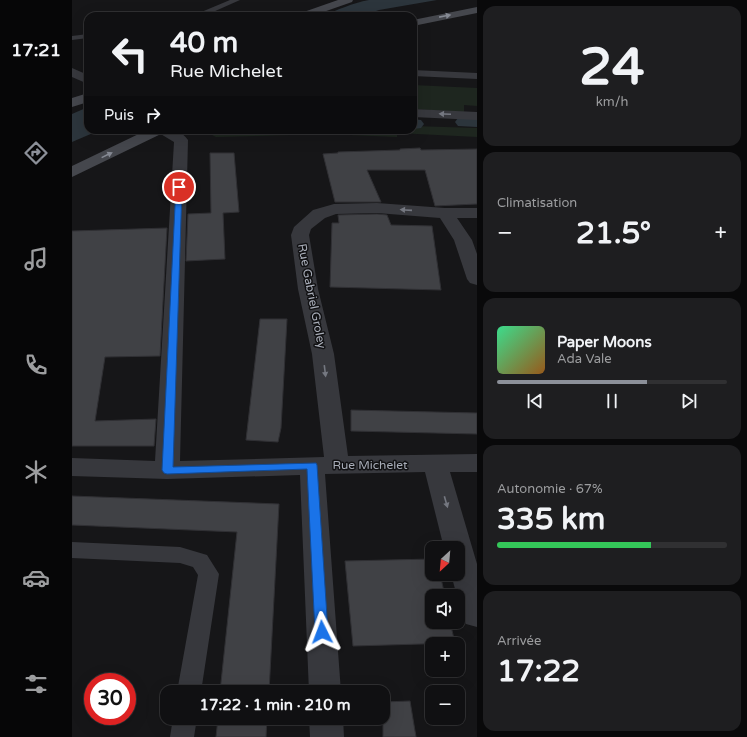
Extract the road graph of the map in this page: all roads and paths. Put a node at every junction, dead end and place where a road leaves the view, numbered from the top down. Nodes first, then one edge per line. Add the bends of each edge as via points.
1 (236, 0) edge
2 (348, 0) edge
3 (477, 10) edge
4 (207, 12) edge
5 (314, 12) edge
6 (417, 21) edge
7 (84, 36) edge
8 (72, 38) edge
9 (72, 72) edge
10 (417, 73) edge
11 (477, 76) edge
12 (84, 78) edge
13 (84, 98) edge
14 (72, 103) edge
15 (417, 112) edge
16 (477, 116) edge
17 (150, 134) edge
18 (171, 134) edge
19 (72, 172) edge
20 (445, 213) junction
21 (477, 213) edge
22 (477, 226) edge
23 (463, 240) junction
24 (477, 279) edge
25 (477, 463) edge
26 (435, 464) junction
27 (324, 465) junction
28 (72, 467) edge
29 (167, 470) junction
30 (72, 550) edge
31 (477, 615) edge
32 (190, 685) edge
33 (325, 685) edge
34 (184, 725) edge
35 (327, 725) edge
36 (182, 737) edge
37 (328, 737) edge

1 - 4 lane
2 - 5 main road
6 -> 3 main road
7 - 8 lane
9 - 12 street
10 - 11 lane
13 - 14 main road
16 -> 15 street
19 -> 17 main road
18 - 29 street via 181,140
20 - 21 street, Rue Gabriel Groley
20 - 23 street
20 -> 27 street, Rue Gabriel Groley via 377,208 334,209 319,214 303,226 300,235 308,289 323,354
22 - 23 street
23 - 24 street
25 - 26 street, Rue Michelet
26 - 27 street, Rue Michelet
26 -> 31 street
27 - 29 street, Rue Michelet
27 - 33 street, Rue Gabriel Groley
28 - 29 street, Rue Michelet
30 - 32 lane via 180,555 200,561 209,574
34 - 36 lane
35 - 37 street

